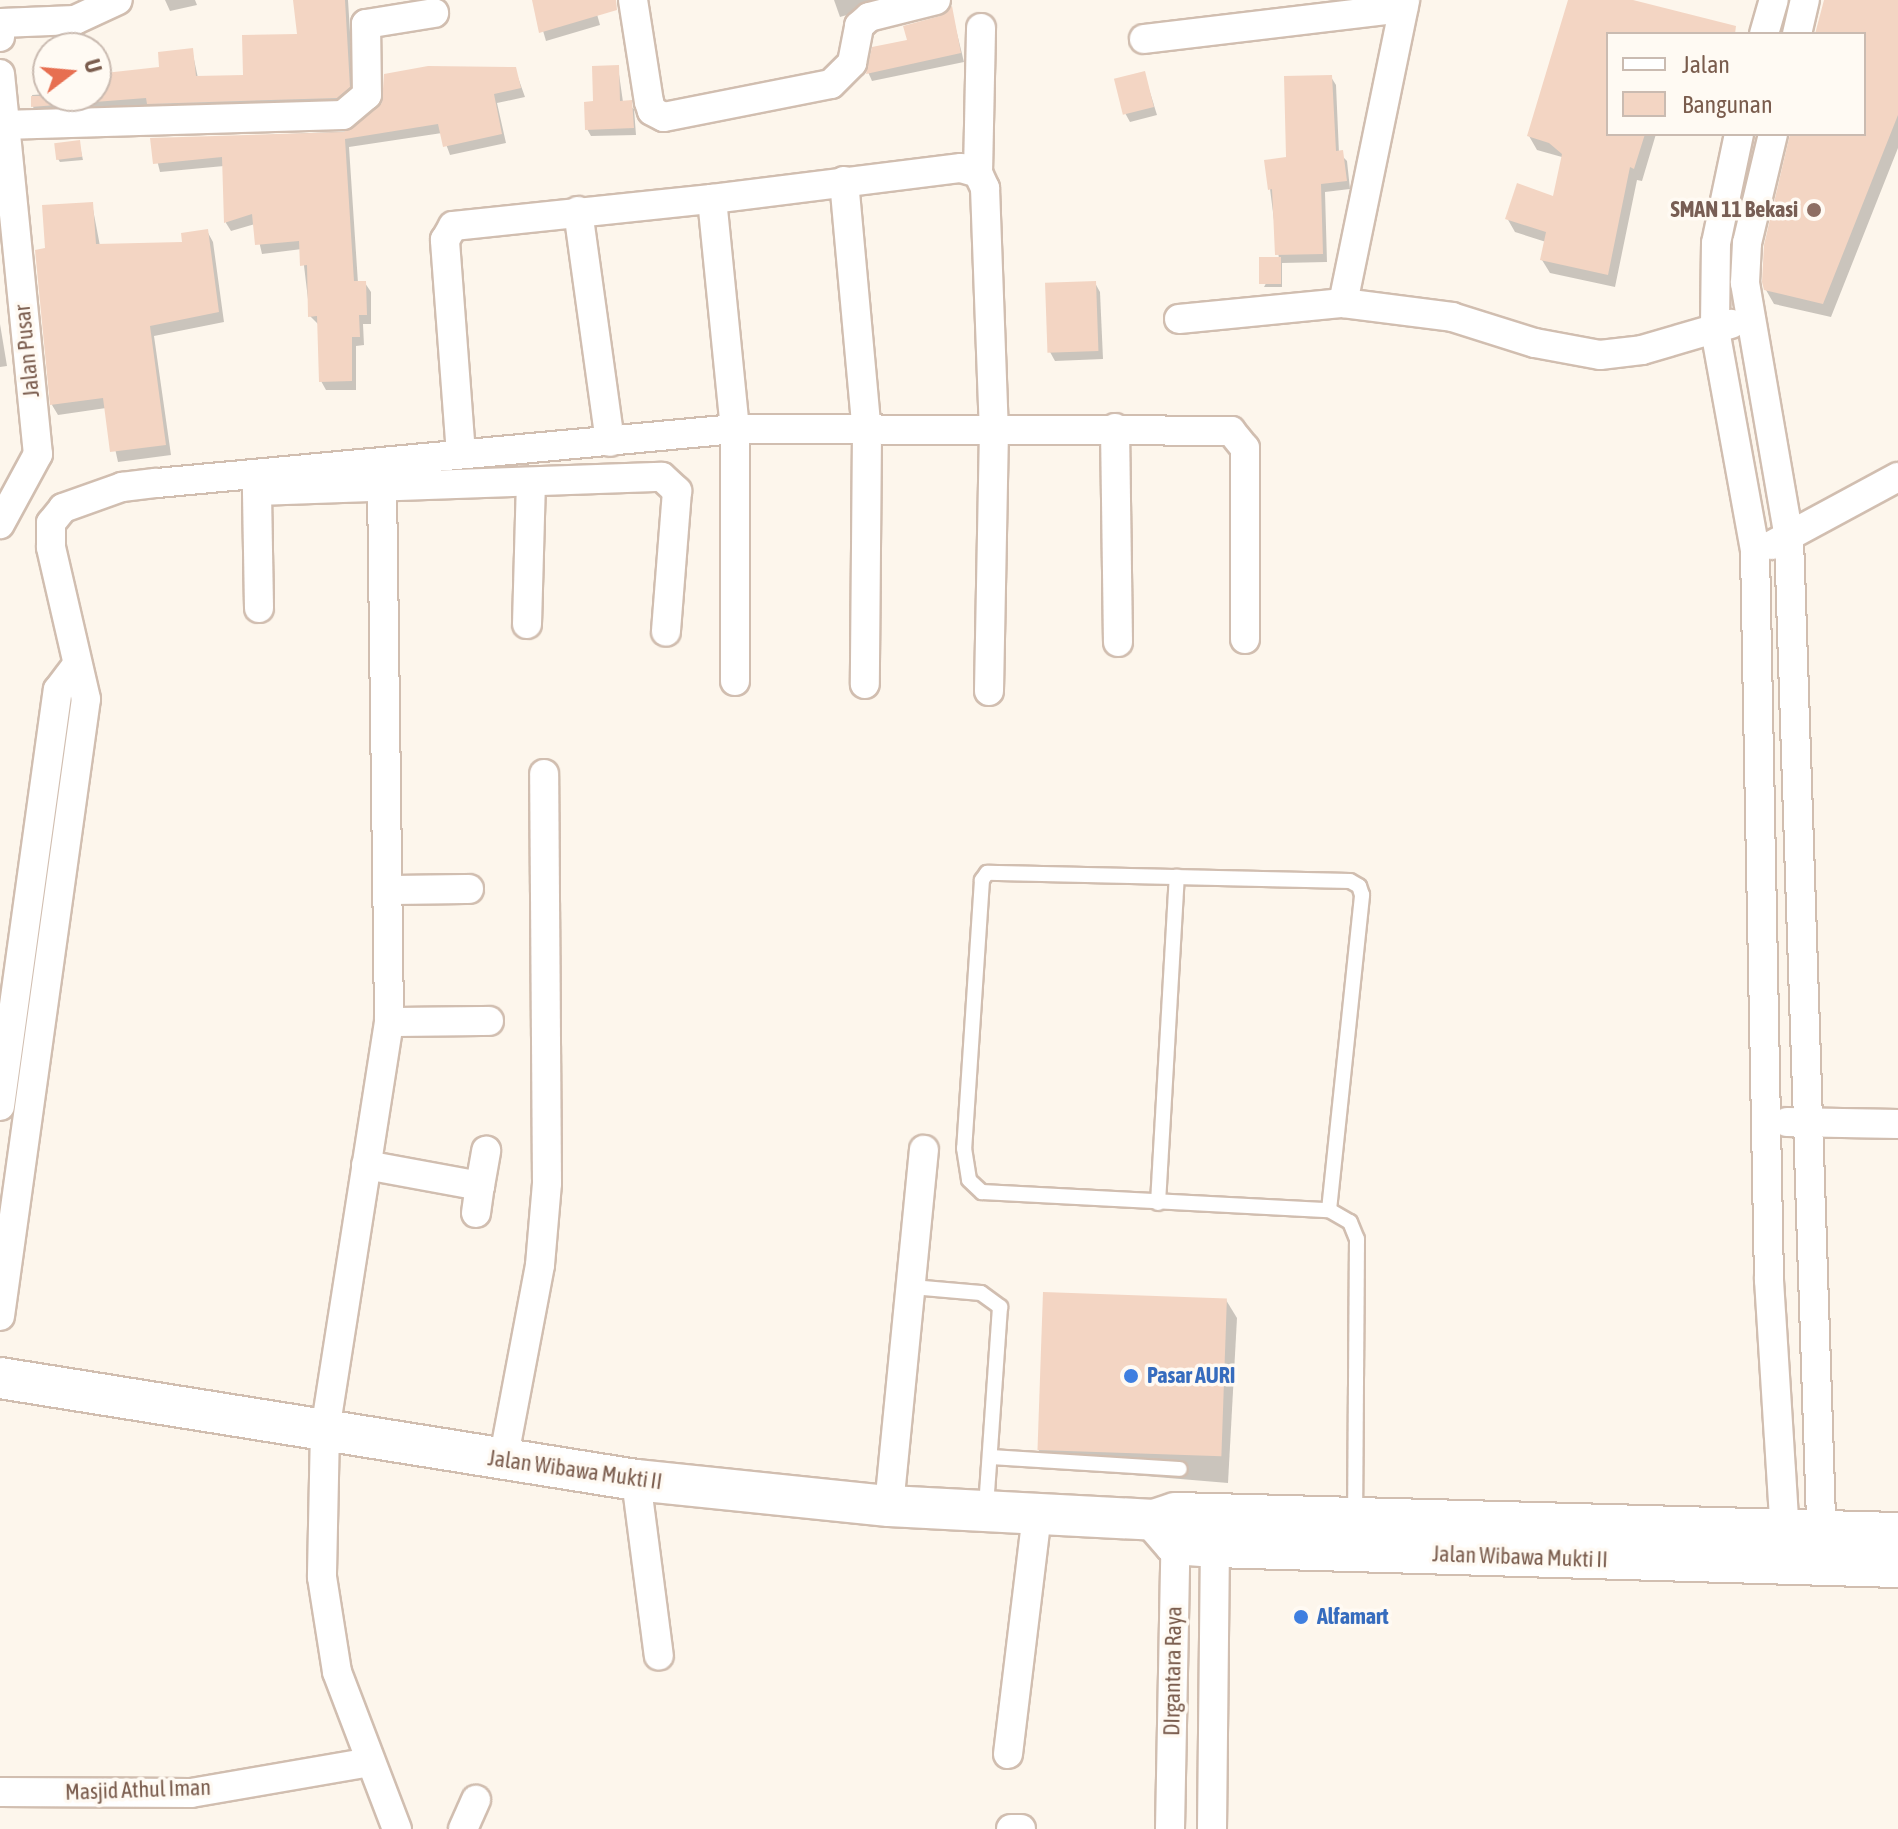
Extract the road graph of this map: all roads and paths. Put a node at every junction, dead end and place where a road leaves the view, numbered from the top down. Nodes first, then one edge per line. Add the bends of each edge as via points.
1 (118, 0) edge
2 (633, 0) edge
3 (936, 0) edge
4 (1774, 0) edge
5 (1805, 0) edge
6 (1404, 4) edge
7 (364, 12) edge
8 (434, 13) dead end
9 (0, 23) edge
10 (981, 28) dead end
11 (1765, 32) edge
12 (1797, 32) edge
13 (0, 37) edge
14 (1144, 39) dead end
15 (0, 74) edge
16 (3, 125) junction
17 (1739, 136) edge
18 (1773, 136) edge
19 (978, 173) junction
20 (844, 181) junction
21 (712, 199) junction
22 (578, 211) junction
23 (1343, 303) junction
24 (1749, 317) junction
25 (1179, 319) dead end
26 (1715, 330) junction
27 (1115, 428) junction
28 (735, 429) junction
29 (994, 430) junction
30 (867, 433) junction
31 (610, 442) junction
32 (461, 454) junction
33 (1898, 477) edge
34 (531, 482) junction
35 (382, 485) junction
36 (0, 524) edge
37 (1789, 539) junction
38 (1755, 551) junction
39 (259, 608) dead end
40 (527, 624) dead end
41 (666, 632) dead end
42 (1245, 639) dead end
43 (1118, 642) dead end
44 (77, 665) junction
45 (735, 681) dead end
46 (865, 684) dead end
47 (989, 691) dead end
48 (51, 734) junction
49 (81, 737) junction
50 (544, 774) dead end
51 (1177, 877) junction
52 (469, 889) dead end
53 (390, 890) junction
54 (489, 1021) dead end
55 (389, 1022) junction
56 (10, 1027) junction
57 (39, 1030) junction
58 (0, 1106) edge
59 (1767, 1122) junction
60 (1805, 1122) junction
61 (1898, 1124) edge
62 (924, 1150) dead end
63 (486, 1151) dead end
64 (366, 1165) junction
65 (1158, 1203) junction
66 (1329, 1210) junction
67 (912, 1287) junction
68 (0, 1316) edge
69 (0, 1378) edge
70 (325, 1430) junction
71 (990, 1457) junction
72 (503, 1461) junction
73 (1180, 1469) dead end
74 (636, 1480) junction
75 (889, 1506) junction
76 (986, 1513) junction
77 (1037, 1515) junction
78 (1169, 1526) junction
79 (1215, 1531) junction
80 (1898, 1533) edge
81 (1352, 1536) junction
82 (1804, 1549) junction
83 (1898, 1567) edge
84 (659, 1656) dead end
85 (1172, 1704) junction
86 (1212, 1706) junction
87 (1008, 1754) dead end
88 (370, 1762) junction
89 (0, 1792) edge
90 (476, 1800) dead end
91 (397, 1829) edge
92 (463, 1829) edge
93 (1011, 1829) edge
94 (1021, 1829) edge
95 (1170, 1829) edge
96 (1212, 1829) edge

1 - 9 street via 75,20
2 - 3 street via 649,102 652,111 664,117 831,84 852,63 859,26 869,17
4 - 11 street
5 - 12 street
6 - 14 street
6 - 23 street
7 - 8 street
7 - 16 street via 367,95 343,115
9 - 13 street
10 - 19 street
15 - 16 street, Jalan Pusar
16 - 36 street, Jalan Pusar via 38,454
17 - 26 street via 1716,243
18 - 24 street via 1747,243
19 - 20 street via 961,168
19 - 29 street via 985,188
20 - 21 street
20 - 30 street
21 - 22 street
21 - 28 street
22 - 31 street
22 - 32 street via 453,226 445,240
23 - 25 street
23 - 26 street via 1452,317 1535,343 1600,355
24 - 26 street
24 - 37 street
26 - 38 street
27 - 29 street
27 - 42 street via 1231,431 1245,448
27 - 43 street
28 - 30 street
28 - 31 street
28 - 45 street
29 - 30 street
29 - 47 street
30 - 46 street
31 - 32 street
32 - 44 street via 145,484 63,508 51,523 51,547
33 - 37 street
34 - 35 street
34 - 40 street
34 - 41 street via 662,477 677,491
35 - 39 street via 257,491
35 - 53 street
37 - 38 street
37 - 60 street
38 - 59 street
44 - 48 street via 58,690
44 - 49 street via 86,699
48 - 49 street
48 - 56 street
49 - 57 street
50 - 72 street via 547,1183 540,1265
51 - 65 lane
51 - 65 lane via 987,873 982,880 964,1148 969,1180 982,1192
51 - 66 lane via 1359,886
52 - 53 street
53 - 55 street
54 - 55 street
55 - 64 street
56 - 57 street
56 - 58 street
57 - 68 street
59 - 60 street
59 - 82 street via 1769,1280
60 - 61 street
60 - 82 street
62 - 67 street
63 - 64 street via 478,1200
64 - 70 street
65 - 66 lane
66 - 81 lane via 1350,1222 1357,1239
67 - 71 lane via 981,1293 1000,1307
67 - 75 street
69 - 70 main road, Jalan Wibawa Mukti II
70 - 72 main road, Jalan Wibawa Mukti II
70 - 88 street via 322,1577 337,1672
71 - 73 lane
71 - 76 lane
72 - 74 main road, Jalan Wibawa Mukti II
74 - 75 main road, Jalan Wibawa Mukti II
74 - 84 street
75 - 76 main road, Jalan Wibawa Mukti II
76 - 77 main road, Jalan Wibawa Mukti II
77 - 78 main road, Jalan Wibawa Mukti II
77 - 87 street
78 - 79 main road, Jalan Wibawa Mukti II
78 - 85 street, DIrgantara Raya
79 - 81 main road, Jalan Wibawa Mukti II
79 - 86 street, DIrgantara Raya
80 - 82 main road, Jalan Wibawa Mukti II
81 - 82 main road, Jalan Wibawa Mukti II
82 - 83 main road, Jalan Wibawa Mukti II
85 - 86 street
85 - 95 street, DIrgantara Raya
86 - 96 street, DIrgantara Raya
88 - 89 street, Masjid Athul Iman via 191,1793
88 - 91 street
90 - 92 street
93 - 94 street

